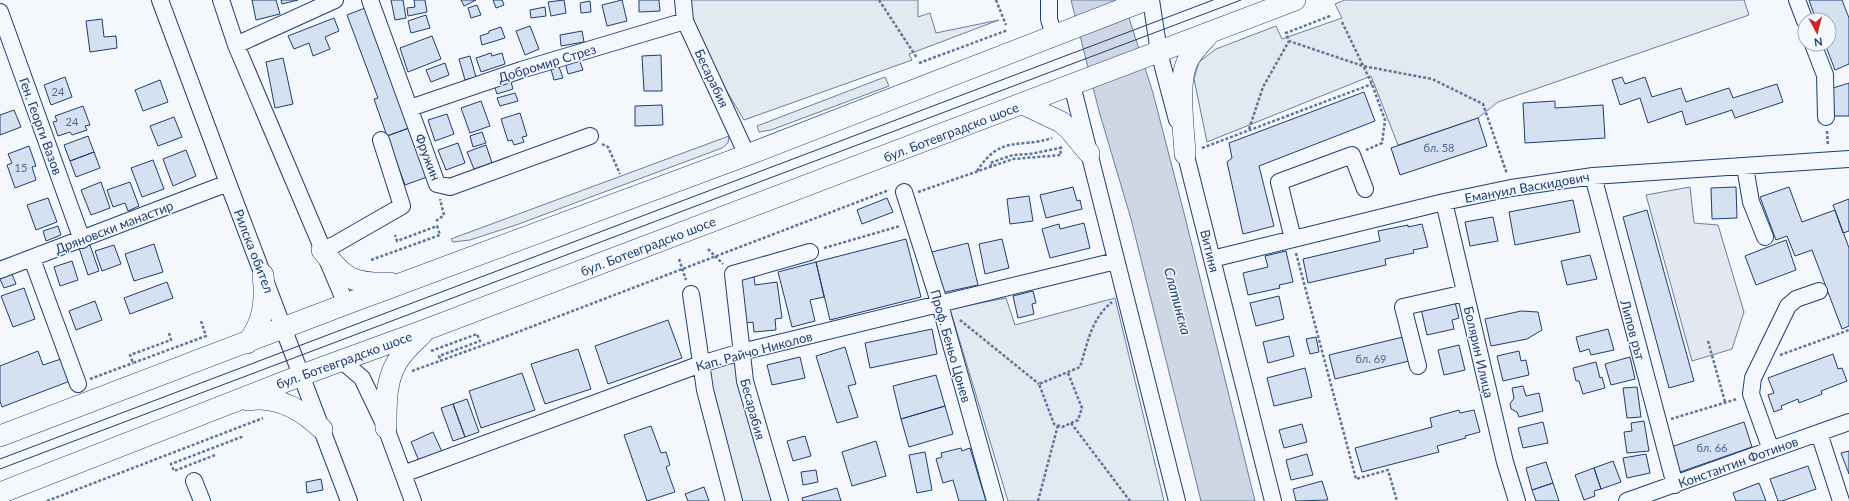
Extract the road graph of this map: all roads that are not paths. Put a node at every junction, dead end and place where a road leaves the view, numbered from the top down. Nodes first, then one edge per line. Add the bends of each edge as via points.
1 (160, 0) edge
2 (221, 0) edge
3 (335, 0) edge
4 (370, 0) edge
5 (683, 0) edge
6 (1050, 0) edge
7 (1146, 0) edge
8 (1151, 0) edge
9 (1296, 0) edge
10 (1797, 0) edge
11 (0, 12) edge
12 (1802, 12) edge
13 (685, 21) junction
14 (1210, 32) junction
15 (1054, 36) junction
16 (236, 45) junction
17 (1159, 52) junction
18 (1817, 52) edge
19 (1072, 85) junction
20 (1023, 104) junction
21 (410, 108) junction
22 (1826, 117) road end
23 (590, 136) road end
24 (380, 140) dead end
25 (1089, 153) junction
26 (1185, 154) junction
27 (747, 155) junction
28 (1849, 159) edge
29 (1744, 167) junction
30 (1592, 176) junction
31 (228, 183) junction
32 (1365, 189) dead end
33 (904, 192) road end
34 (1444, 202) junction
35 (1765, 237) dead end
36 (1293, 239) junction
37 (82, 240) junction
38 (322, 250) junction
39 (810, 252) road end
40 (32, 259) junction
41 (1212, 259) junction
42 (1116, 261) junction
43 (0, 270) edge
44 (263, 275) junction
45 (405, 283) junction
46 (1819, 291) dead end
47 (1465, 293) junction
48 (691, 294) dead end
49 (346, 304) junction
50 (940, 305) junction
51 (284, 329) junction
52 (425, 330) junction
53 (247, 343) junction
54 (741, 352) junction
55 (342, 361) junction
56 (701, 364) junction
57 (1418, 366) dead end
58 (302, 375) junction
59 (78, 384) road end
60 (236, 402) junction
61 (1849, 422) edge
62 (386, 428) junction
63 (322, 429) junction
64 (1819, 433) junction
65 (0, 436) edge
66 (1771, 450) junction
67 (403, 474) junction
68 (194, 481) dead end
69 (1675, 485) junction
70 (0, 493) edge
71 (202, 501) edge
72 (349, 501) edge
73 (413, 501) edge
74 (734, 501) edge
75 (780, 501) edge
76 (995, 501) edge
77 (1177, 501) edge
78 (1273, 501) edge
79 (1517, 501) edge
80 (1628, 501) edge
81 (1841, 501) edge

1 - 31 street, Рилска обител
2 - 16 street
3 - 16 street
4 - 21 street, Фружин
5 - 13 street, Бесарабия
6 - 15 street via 1049,18
7 - 15 main road
8 - 17 street, Витиня
9 - 14 main road, бул. Ботевградско шосе
10 - 12 street
11 - 37 street, Ген. Георги Вазов
13 - 21 street, Добромир Стрез via 521,70
13 - 27 street, Бесарабия
14 - 17 main road, бул. Ботевградско шосе
14 - 26 main road via 1194,50 1186,66 1183,83
15 - 27 main road
16 - 38 street
17 - 19 main road, бул. Ботевградско шосе
17 - 26 street, Витиня
18 - 22 street via 1825,75
19 - 20 main road, бул. Ботевградско шосе
19 - 25 street
20 - 25 main road via 1061,122
20 - 52 main road, бул. Ботевградско шосе
21 - 23 street, Фружин via 437,184 450,187
24 - 38 street via 402,206
25 - 42 street
26 - 41 street, Витиня
27 - 45 main road
28 - 29 street, Емануил Васкидович
29 - 30 street, Емануил Васкидович
29 - 35 street via 1751,202
30 - 34 street, Емануил Васкидович via 1511,188
30 - 69 street, Липов рът
31 - 37 street, Дряновски манастир
31 - 44 street, Рилска обител
32 - 36 street via 1352,155 1278,182
33 - 50 street, Проф. Беньо Цонев
34 - 36 street, Емануил Васкидович
34 - 47 street, Болярин Илица
36 - 41 street, Емануил Васкидович
37 - 40 street, Дряновски манастир
38 - 45 main road via 339,271 353,280 370,284
38 - 49 street
39 - 54 street, Бесарабия via 733,274
40 - 43 street, Дряновски манастир
40 - 59 street
41 - 78 street, Витиня
42 - 50 street, Кап. Райчо Николов
42 - 77 street
44 - 51 street, Рилска обител
44 - 53 main road via 265,293 260,322 255,334
45 - 49 main road
46 - 66 street via 1796,299 1788,306 1753,378 1751,394
47 - 57 street via 1403,307
47 - 79 street, Болярин Илица
48 - 56 street
49 - 51 main road
50 - 54 street, Кап. Райчо Николов
50 - 76 street, Проф. Беньо Цонев
51 - 53 main road
51 - 58 street, Рилска обител
52 - 55 main road, бул. Ботевградско шосе
52 - 62 main road via 400,357 390,377
53 - 65 main road
54 - 56 street, Кап. Райчо Николов
54 - 75 street, Бесарабия via 745,382
55 - 58 main road, бул. Ботевградско шосе
55 - 62 street via 362,378
56 - 67 street, Кап. Райчо Николов
56 - 74 street via 705,390
58 - 60 main road, бул. Ботевградско шосе
58 - 63 street, Рилска обител
60 - 63 main road via 253,399 282,403 298,409
60 - 70 main road, бул. Ботевградско шосе
61 - 64 street, Константин Фотинов
62 - 67 street
63 - 72 street, Рилска обител
64 - 66 street, Константин Фотинов
64 - 81 street
66 - 69 street, Константин Фотинов
67 - 73 street
68 - 71 street
69 - 80 street, Константин Фотинов

